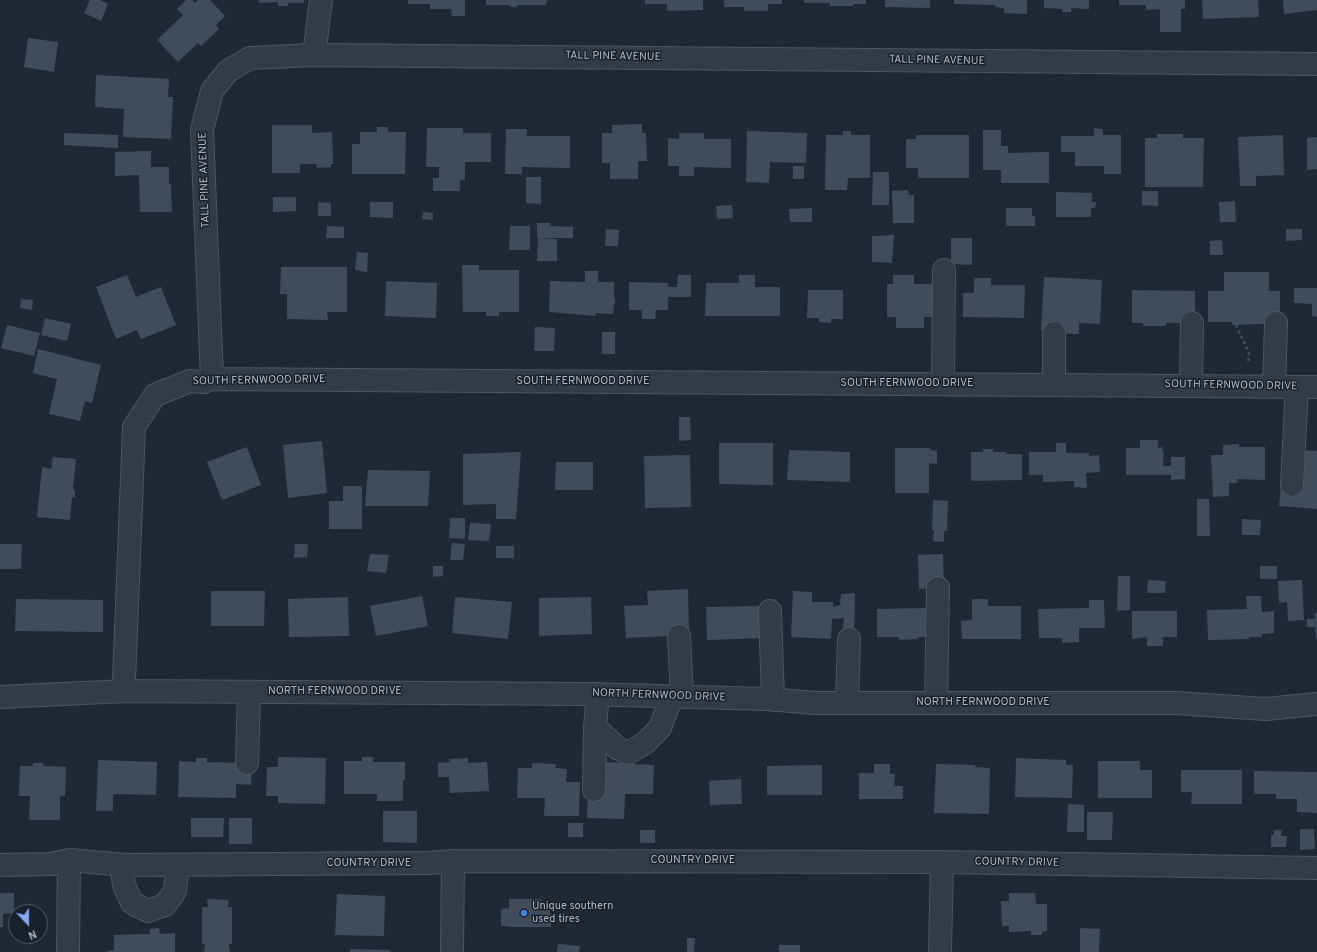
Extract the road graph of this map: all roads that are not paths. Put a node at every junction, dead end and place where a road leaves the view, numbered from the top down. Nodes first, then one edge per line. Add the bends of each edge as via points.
1 (321, 0) edge
2 (314, 55) junction
3 (1317, 64) edge
4 (944, 270) dead end
5 (1192, 323) dead end
6 (1276, 323) dead end
7 (1054, 333) dead end
8 (212, 379) junction
9 (943, 384) junction
10 (1054, 385) junction
11 (1191, 386) junction
12 (1274, 387) junction
13 (1307, 387) edge
14 (1292, 485) dead end
15 (938, 588) dead end
16 (770, 612) dead end
17 (679, 636) dead end
18 (849, 639) dead end
19 (126, 691) junction
20 (249, 692) junction
21 (598, 694) junction
22 (677, 696) junction
23 (0, 697) edge
24 (774, 700) junction
25 (847, 703) junction
26 (936, 703) junction
27 (1317, 704) edge
28 (595, 727) junction
29 (247, 763) dead end
30 (594, 790) dead end
31 (70, 860) junction
32 (453, 861) junction
33 (942, 862) junction
34 (0, 865) edge
35 (121, 865) junction
36 (178, 865) junction
37 (1317, 868) edge
38 (68, 952) edge
39 (452, 952) edge
40 (940, 952) edge

1 - 2 street
2 - 3 street, TALL PINE AVENUE
2 - 8 street, TALL PINE AVENUE via 250,58 228,71 212,91 202,130
4 - 9 street
5 - 11 street
6 - 12 street
7 - 10 street
8 - 9 street, SOUTH FERNWOOD DRIVE
8 - 19 street, SOUTH FERNWOOD DRIVE via 204,382 190,381 155,395 134,427 124,681
9 - 10 street, SOUTH FERNWOOD DRIVE
10 - 11 street, SOUTH FERNWOOD DRIVE
11 - 12 street, SOUTH FERNWOOD DRIVE
12 - 13 street, SOUTH FERNWOOD DRIVE
13 - 14 street
15 - 26 street
16 - 24 street
17 - 22 street
18 - 25 street
19 - 20 street, NORTH FERNWOOD DRIVE
19 - 23 street, NORTH FERNWOOD DRIVE
20 - 21 street, NORTH FERNWOOD DRIVE
20 - 29 street
21 - 22 street, NORTH FERNWOOD DRIVE
21 - 28 street
22 - 24 street, NORTH FERNWOOD DRIVE
22 - 28 street via 660,728 645,743 628,752 617,748
24 - 25 street, NORTH FERNWOOD DRIVE
25 - 26 street, NORTH FERNWOOD DRIVE
26 - 27 street, NORTH FERNWOOD DRIVE via 1176,703 1266,709
28 - 30 street
31 - 34 street, COUNTRY DRIVE via 52,864
31 - 35 street, COUNTRY DRIVE
31 - 38 street
32 - 33 street, COUNTRY DRIVE
32 - 36 street, COUNTRY DRIVE via 427,864
32 - 39 street
33 - 37 street, COUNTRY DRIVE
33 - 40 street
35 - 36 street, COUNTRY DRIVE
35 - 36 street via 124,885 132,903 148,911 165,905 175,891

